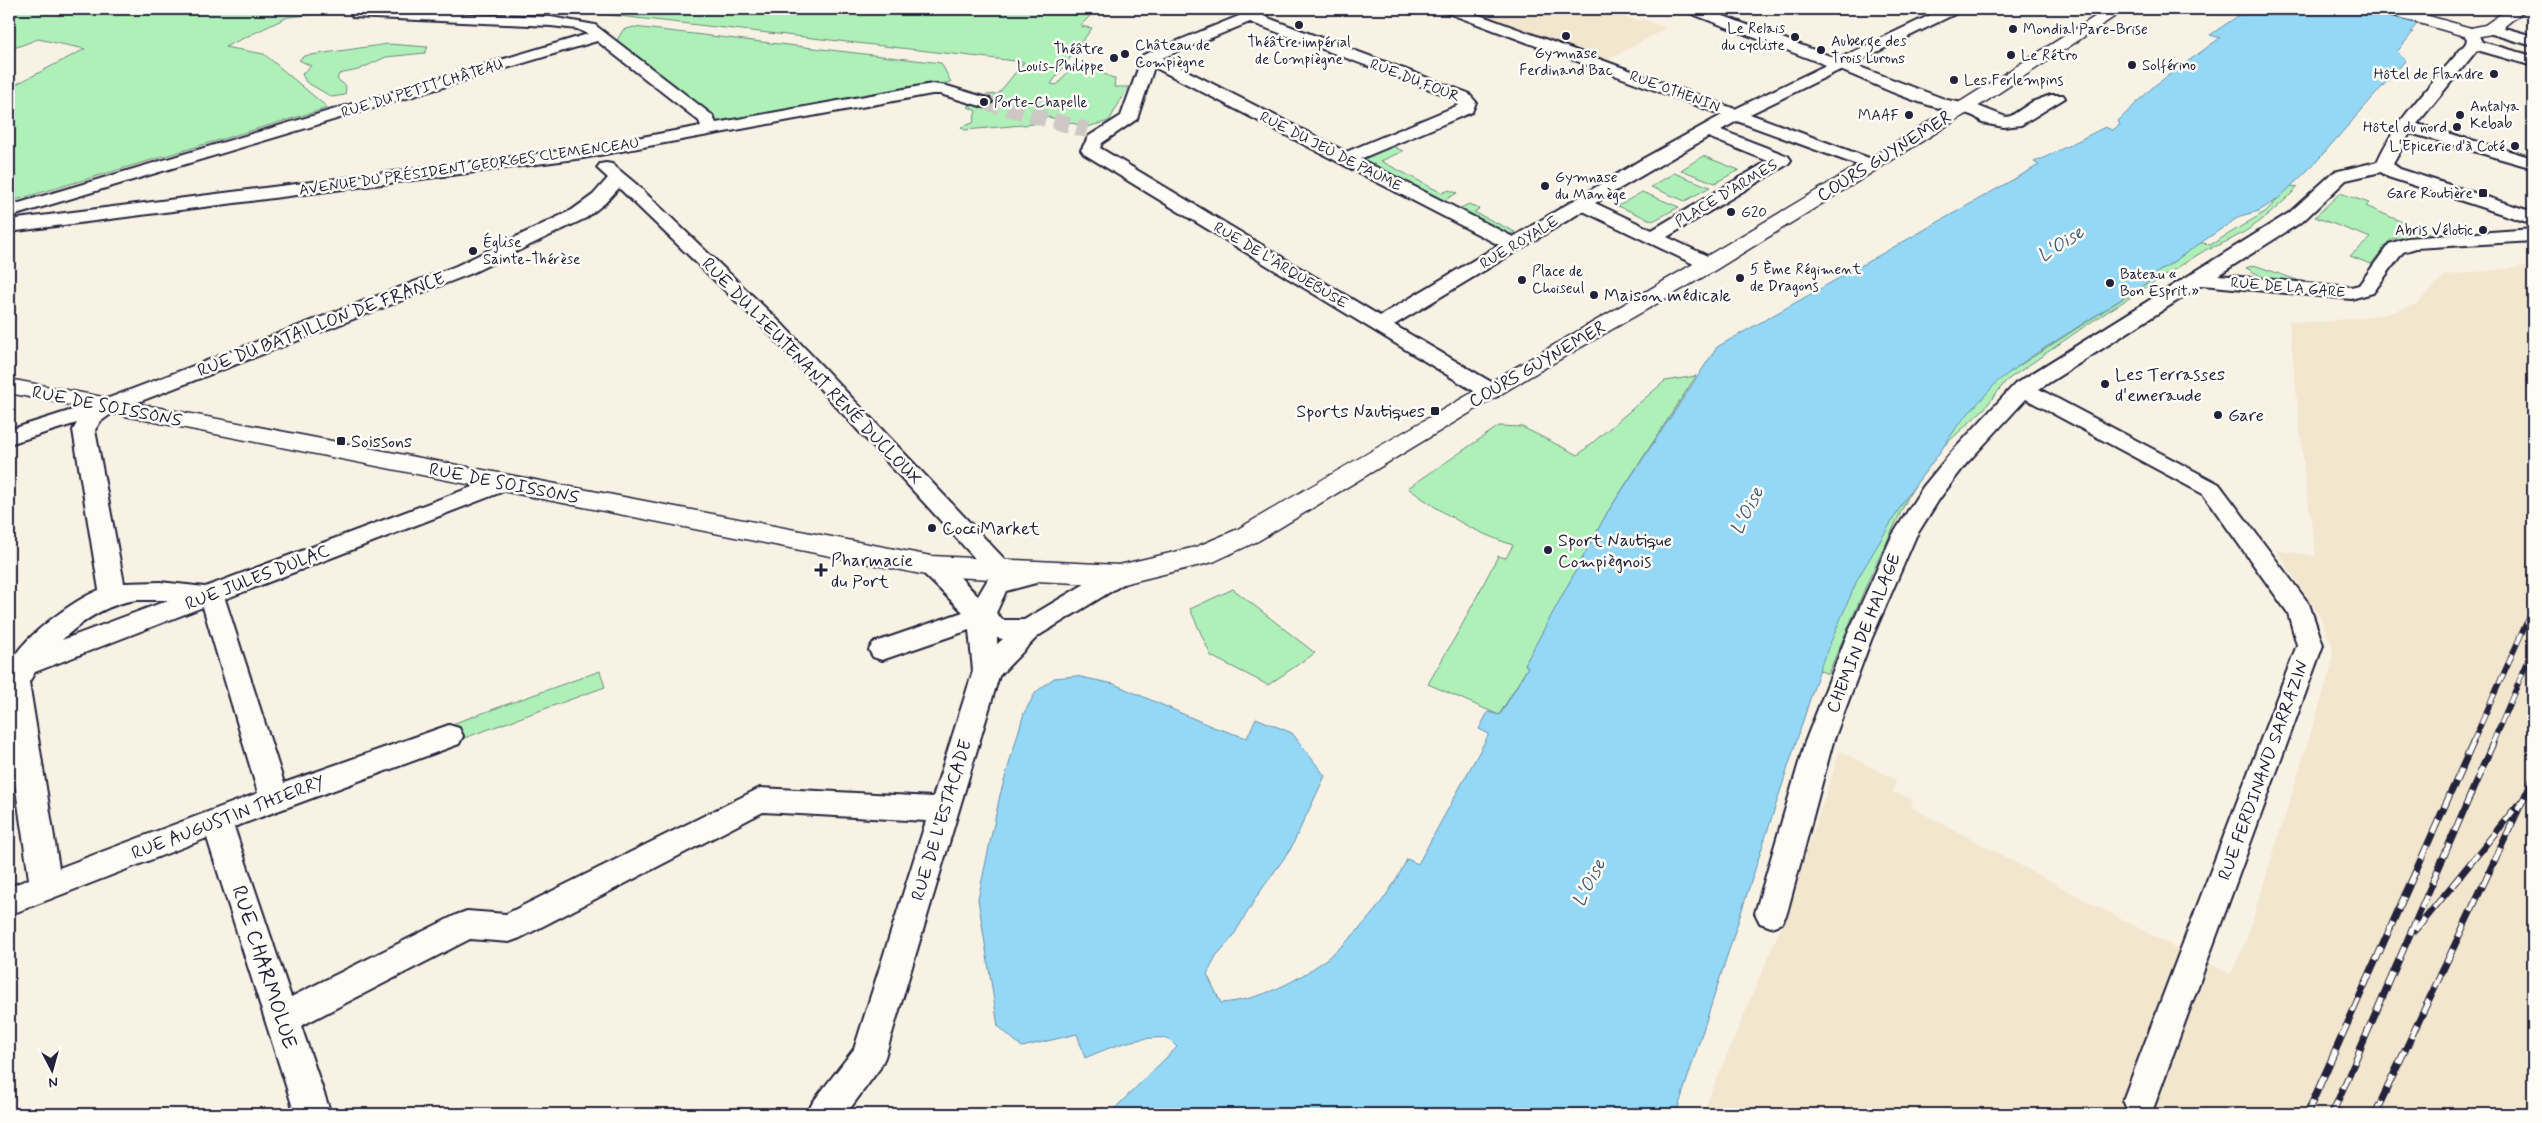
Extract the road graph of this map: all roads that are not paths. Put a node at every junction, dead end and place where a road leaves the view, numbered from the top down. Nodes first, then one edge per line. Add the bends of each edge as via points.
1 (1268, 9) edge
2 (1450, 9) edge
3 (1692, 9) edge
4 (1954, 9) edge
5 (2118, 9) edge
6 (2388, 9) edge
7 (2518, 9) edge
8 (358, 14) dead end
9 (1249, 16) junction
10 (2490, 28) junction
11 (600, 35) junction
12 (2473, 38) junction
13 (2533, 41) edge
14 (1149, 58) junction
15 (2533, 61) edge
16 (1840, 65) junction
17 (2047, 99) dead end
18 (984, 102) tunnel mouth
19 (1959, 109) junction
20 (1737, 114) junction
21 (2406, 126) junction
22 (711, 130) junction
23 (1708, 131) junction
24 (583, 153) junction
25 (1348, 158) junction
26 (2533, 163) edge
27 (1871, 165) junction
28 (2384, 166) junction
29 (616, 179) junction
30 (1583, 204) junction
31 (9, 212) edge
32 (2533, 218) edge
33 (9, 226) edge
34 (2533, 235) edge
35 (1654, 237) junction
36 (1513, 245) junction
37 (1709, 264) junction
38 (2201, 279) junction
39 (1380, 324) junction
40 (9, 386) edge
41 (2023, 389) junction
42 (1490, 391) junction
43 (109, 406) junction
44 (9, 437) edge
45 (504, 483) junction
46 (931, 566) junction
47 (1002, 570) junction
48 (1064, 573) junction
49 (1119, 575) junction
50 (113, 595) junction
51 (208, 596) junction
52 (981, 616) junction
53 (1029, 629) junction
54 (882, 650) dead end
55 (16, 668) edge
56 (987, 671) junction
57 (449, 736) dead end
58 (274, 799) junction
59 (944, 810) junction
60 (217, 821) junction
61 (46, 887) junction
62 (9, 901) edge
63 (1771, 913) dead end
64 (281, 1019) junction
65 (2140, 1100) dead end
66 (312, 1114) edge
67 (825, 1114) edge

1 - 9 street
2 - 20 street, RUE OTHENIN
3 - 16 street
4 - 16 street, RUE ROYALE
5 - 19 main road, COURS GUYNEMER
6 - 12 main road
7 - 10 main road
8 - 11 street via 576,24
9 - 14 street
9 - 25 street, RUE DU FOUR via 1462,96 1468,102 1466,108
10 - 12 main road
10 - 13 street
11 - 22 street via 706,119
11 - 31 street, RUE DU PETIT CHÂTEAU
12 - 15 street
12 - 21 street
14 - 25 street, RUE DU JEU DE PAUME
14 - 39 street, RUE DE L'ARQUEBUSE via 1129,119 1095,133 1090,150
16 - 19 street
16 - 20 street, RUE ROYALE
17 - 19 street via 2015,121 1975,117
18 - 22 street, AVENUE DU PRÉSIDENT GEORGES CLEMENCEAU via 932,89
19 - 27 main road, COURS GUYNEMER
20 - 23 street, RUE ROYALE
20 - 27 street, RUE OTHENIN
21 - 26 street
21 - 28 street via 2394,142
22 - 24 street, AVENUE DU PRÉSIDENT GEORGES CLEMENCEAU
23 - 30 street, RUE ROYALE via 1645,164
23 - 35 street, PLACE D'ARMES via 1782,160
24 - 29 street, RUE DU LIEUTENANT RENÉ DUCLOUX via 601,163
24 - 33 street, AVENUE DU PRÉSIDENT GEORGES CLEMENCEAU
25 - 36 street, RUE DU JEU DE PAUME
27 - 37 main road, COURS GUYNEMER
28 - 32 street via 2394,173
28 - 38 street via 2340,176 2296,217
29 - 43 street, RUE DU BATAILLON DE FRANCE via 579,214 463,270
29 - 47 street, RUE DU LIEUTENANT RENÉ DUCLOUX via 630,188 776,329
30 - 35 street
30 - 36 street, RUE ROYALE
34 - 38 street, RUE DE LA GARE via 2414,242 2396,248 2366,289 2351,293
35 - 37 street
36 - 39 street, RUE ROYALE
37 - 42 main road, COURS GUYNEMER
38 - 41 street, CHEMIN DE HALAGE
39 - 42 street, RUE DE L'ARQUEBUSE
40 - 43 main road, RUE DE SOISSONS
41 - 63 street, CHEMIN DE HALAGE via 1958,459 1931,493 1904,536 1858,640 1819,742
41 - 65 street, RUE FERDINAND SARRAZIN via 2211,489 2300,611 2310,645
42 - 49 main road, COURS GUYNEMER via 1248,535 1203,555
43 - 44 street, RUE DU BATAILLON DE FRANCE
43 - 45 main road, RUE DE SOISSONS
43 - 50 street via 91,418 84,430
45 - 46 main road, RUE DE SOISSONS
45 - 51 street, RUE JULES DULAC
46 - 47 main road, RUE DE SOISSONS
46 - 52 street
47 - 48 main road, COURS GUYNEMER
48 - 49 main road, COURS GUYNEMER
48 - 52 street via 1019,577 996,585
49 - 53 street, RUE DE L'ESTACADE
50 - 51 street via 144,590
50 - 55 street via 58,628
51 - 55 street, RUE JULES DULAC
51 - 58 street via 216,605
52 - 53 street via 995,628
52 - 54 street
52 - 56 street
53 - 56 street, RUE DE L'ESTACADE
55 - 61 street via 15,682
56 - 59 street, RUE DE L'ESTACADE
57 - 58 street, RUE AUGUSTIN THIERRY
58 - 60 street, RUE AUGUSTIN THIERRY
59 - 64 street via 760,800 509,928 467,925
59 - 67 street, RUE DE L'ESTACADE via 868,1057
60 - 61 street, RUE AUGUSTIN THIERRY
60 - 64 street, RUE CHARMOLUE
61 - 62 street, RUE AUGUSTIN THIERRY
64 - 66 street, RUE CHARMOLUE

